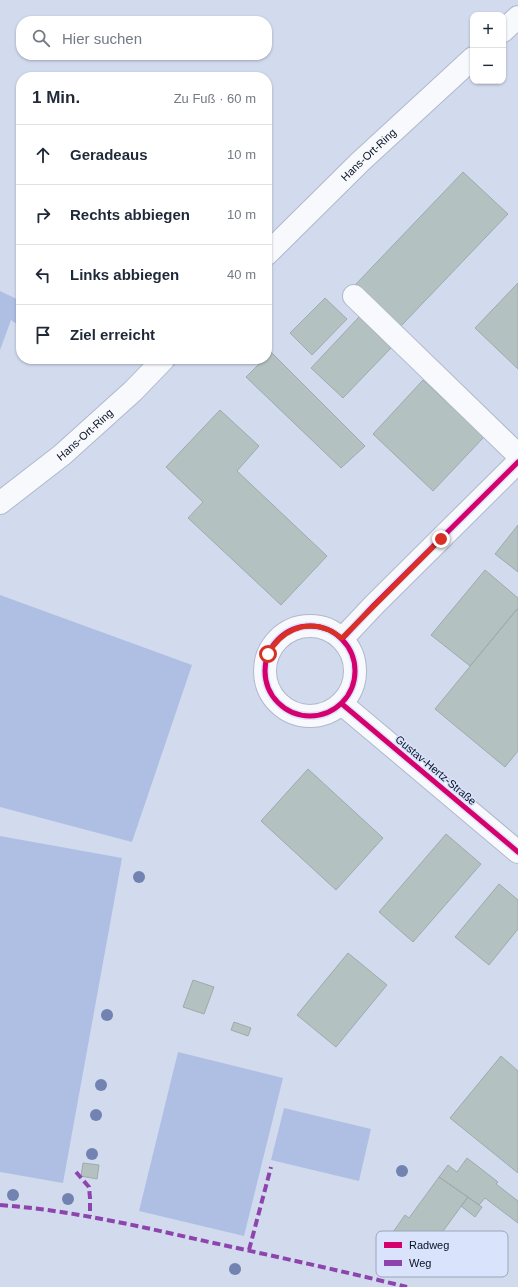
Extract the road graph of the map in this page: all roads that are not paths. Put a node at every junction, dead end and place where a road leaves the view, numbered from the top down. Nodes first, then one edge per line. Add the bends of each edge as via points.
1 (518, 18) edge
2 (506, 28) edge
3 (470, 61) edge
4 (272, 249) edge
5 (354, 296) dead end
6 (159, 364) edge
7 (518, 455) edge
8 (518, 462) edge
9 (0, 503) edge
10 (342, 638) junction
11 (342, 704) junction
12 (518, 852) edge

1 - 2 street
3 - 4 street, Hans-Ort-Ring via 360,162
5 - 7 street
6 - 9 street, Hans-Ort-Ring via 62,454
8 - 10 street
10 - 11 street via 351,651 355,666 354,681
10 - 11 street via 329,630 314,626 298,627 284,634 273,645 265,665 268,689 286,710 313,717 326,714
11 - 12 street, Gustav-Hertz-Straße

